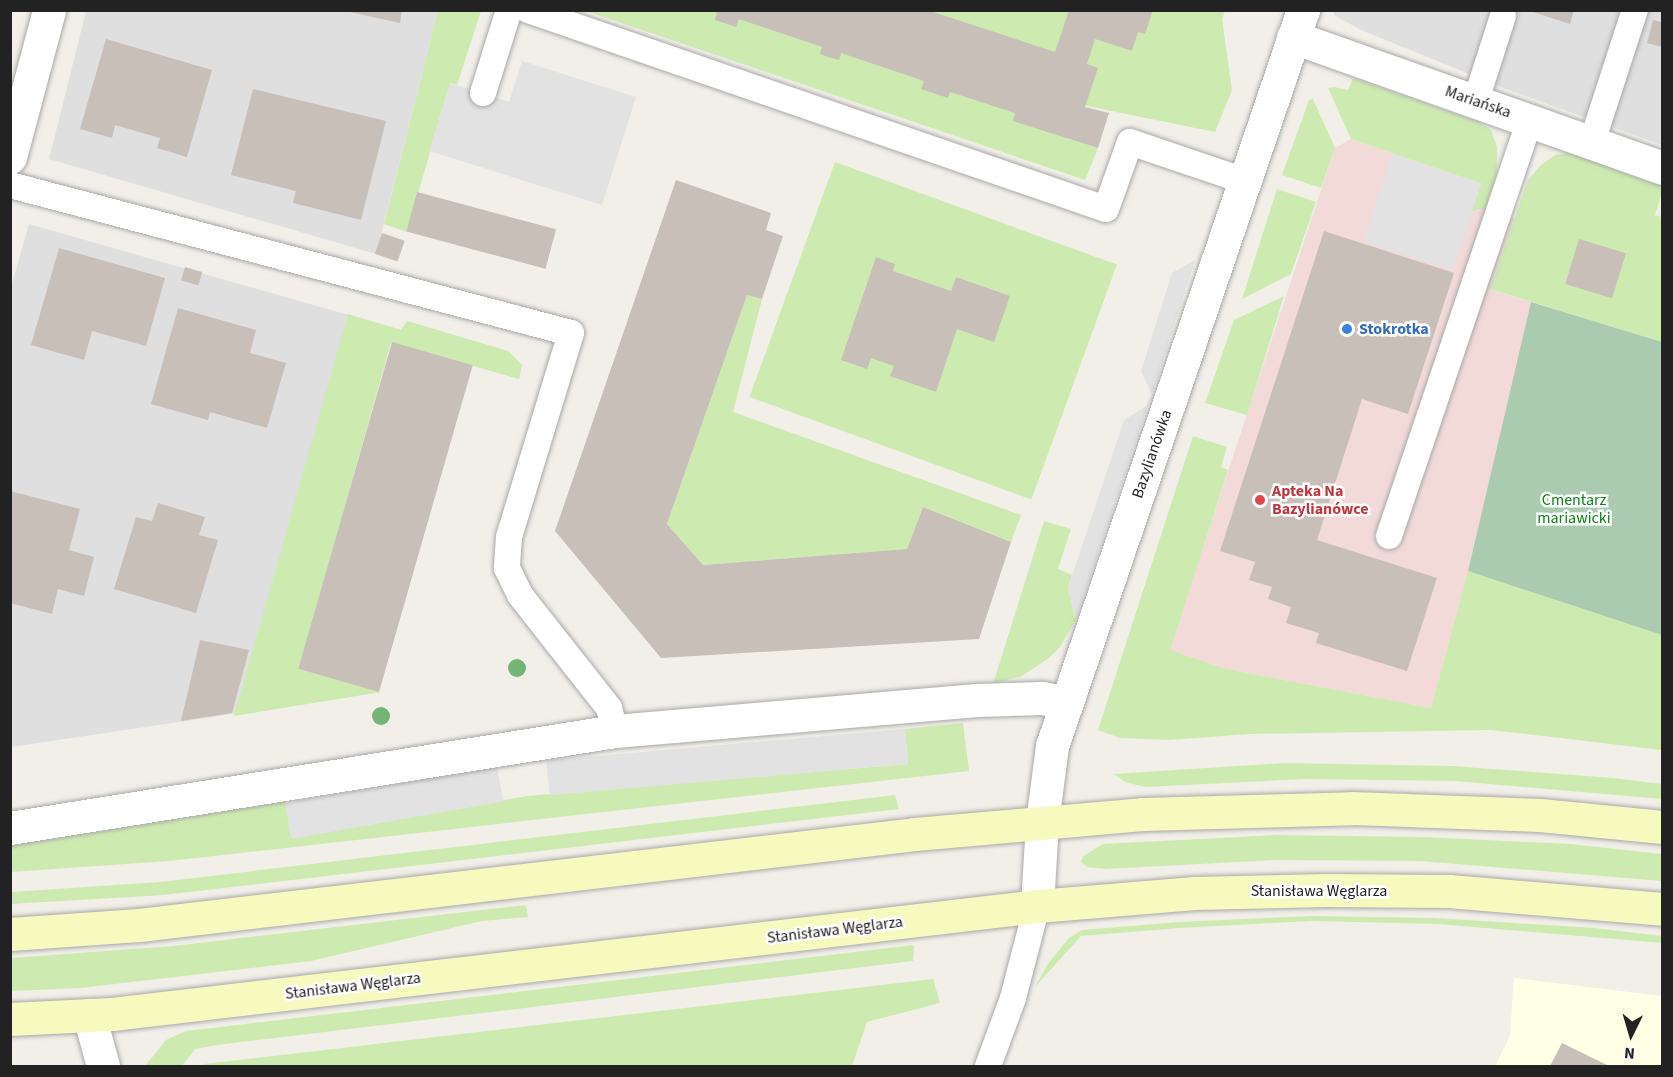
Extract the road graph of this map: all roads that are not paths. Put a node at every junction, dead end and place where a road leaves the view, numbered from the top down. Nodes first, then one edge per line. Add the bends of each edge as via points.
1 (50, 10) edge
2 (509, 10) edge
3 (528, 10) edge
4 (1635, 10) edge
5 (1503, 16) dead end
6 (1298, 24) edge
7 (483, 93) dead end
8 (1476, 100) junction
9 (1530, 120) junction
10 (1592, 142) junction
11 (10, 157) edge
12 (1662, 168) edge
13 (1245, 181) junction
14 (10, 185) edge
15 (1389, 536) dead end
16 (1067, 703) junction
17 (615, 731) junction
18 (1042, 822) junction
19 (23, 827) edge
20 (1662, 827) edge
21 (1037, 906) junction
22 (1662, 909) edge
23 (10, 934) edge
24 (89, 1015) junction
25 (10, 1019) edge
26 (103, 1066) edge
27 (988, 1066) edge

1 - 11 street
2 - 7 lane
3 - 13 lane via 1106,209 1130,142
4 - 10 lane
5 - 8 lane
6 - 8 street, Mariańska
6 - 13 street, Bazylianówka
8 - 9 street, Mariańska
9 - 10 street, Mariańska
9 - 15 lane
10 - 12 street, Mariańska
13 - 16 street, Bazylianówka
14 - 17 lane via 571,333 509,537 507,568 520,595 609,708
16 - 17 street via 1042,698 930,703
16 - 18 street, Bazylianówka via 1052,746
17 - 19 street
18 - 20 street via 1142,814 1352,808 1540,815
18 - 21 street, Bazylianówka
18 - 23 street via 139,925
21 - 22 street, Stanisława Węglarza via 1194,893 1326,890 1496,894
21 - 24 street, Stanisława Węglarza
21 - 27 lane via 1013,998
24 - 25 street, Stanisława Węglarza
24 - 26 street

